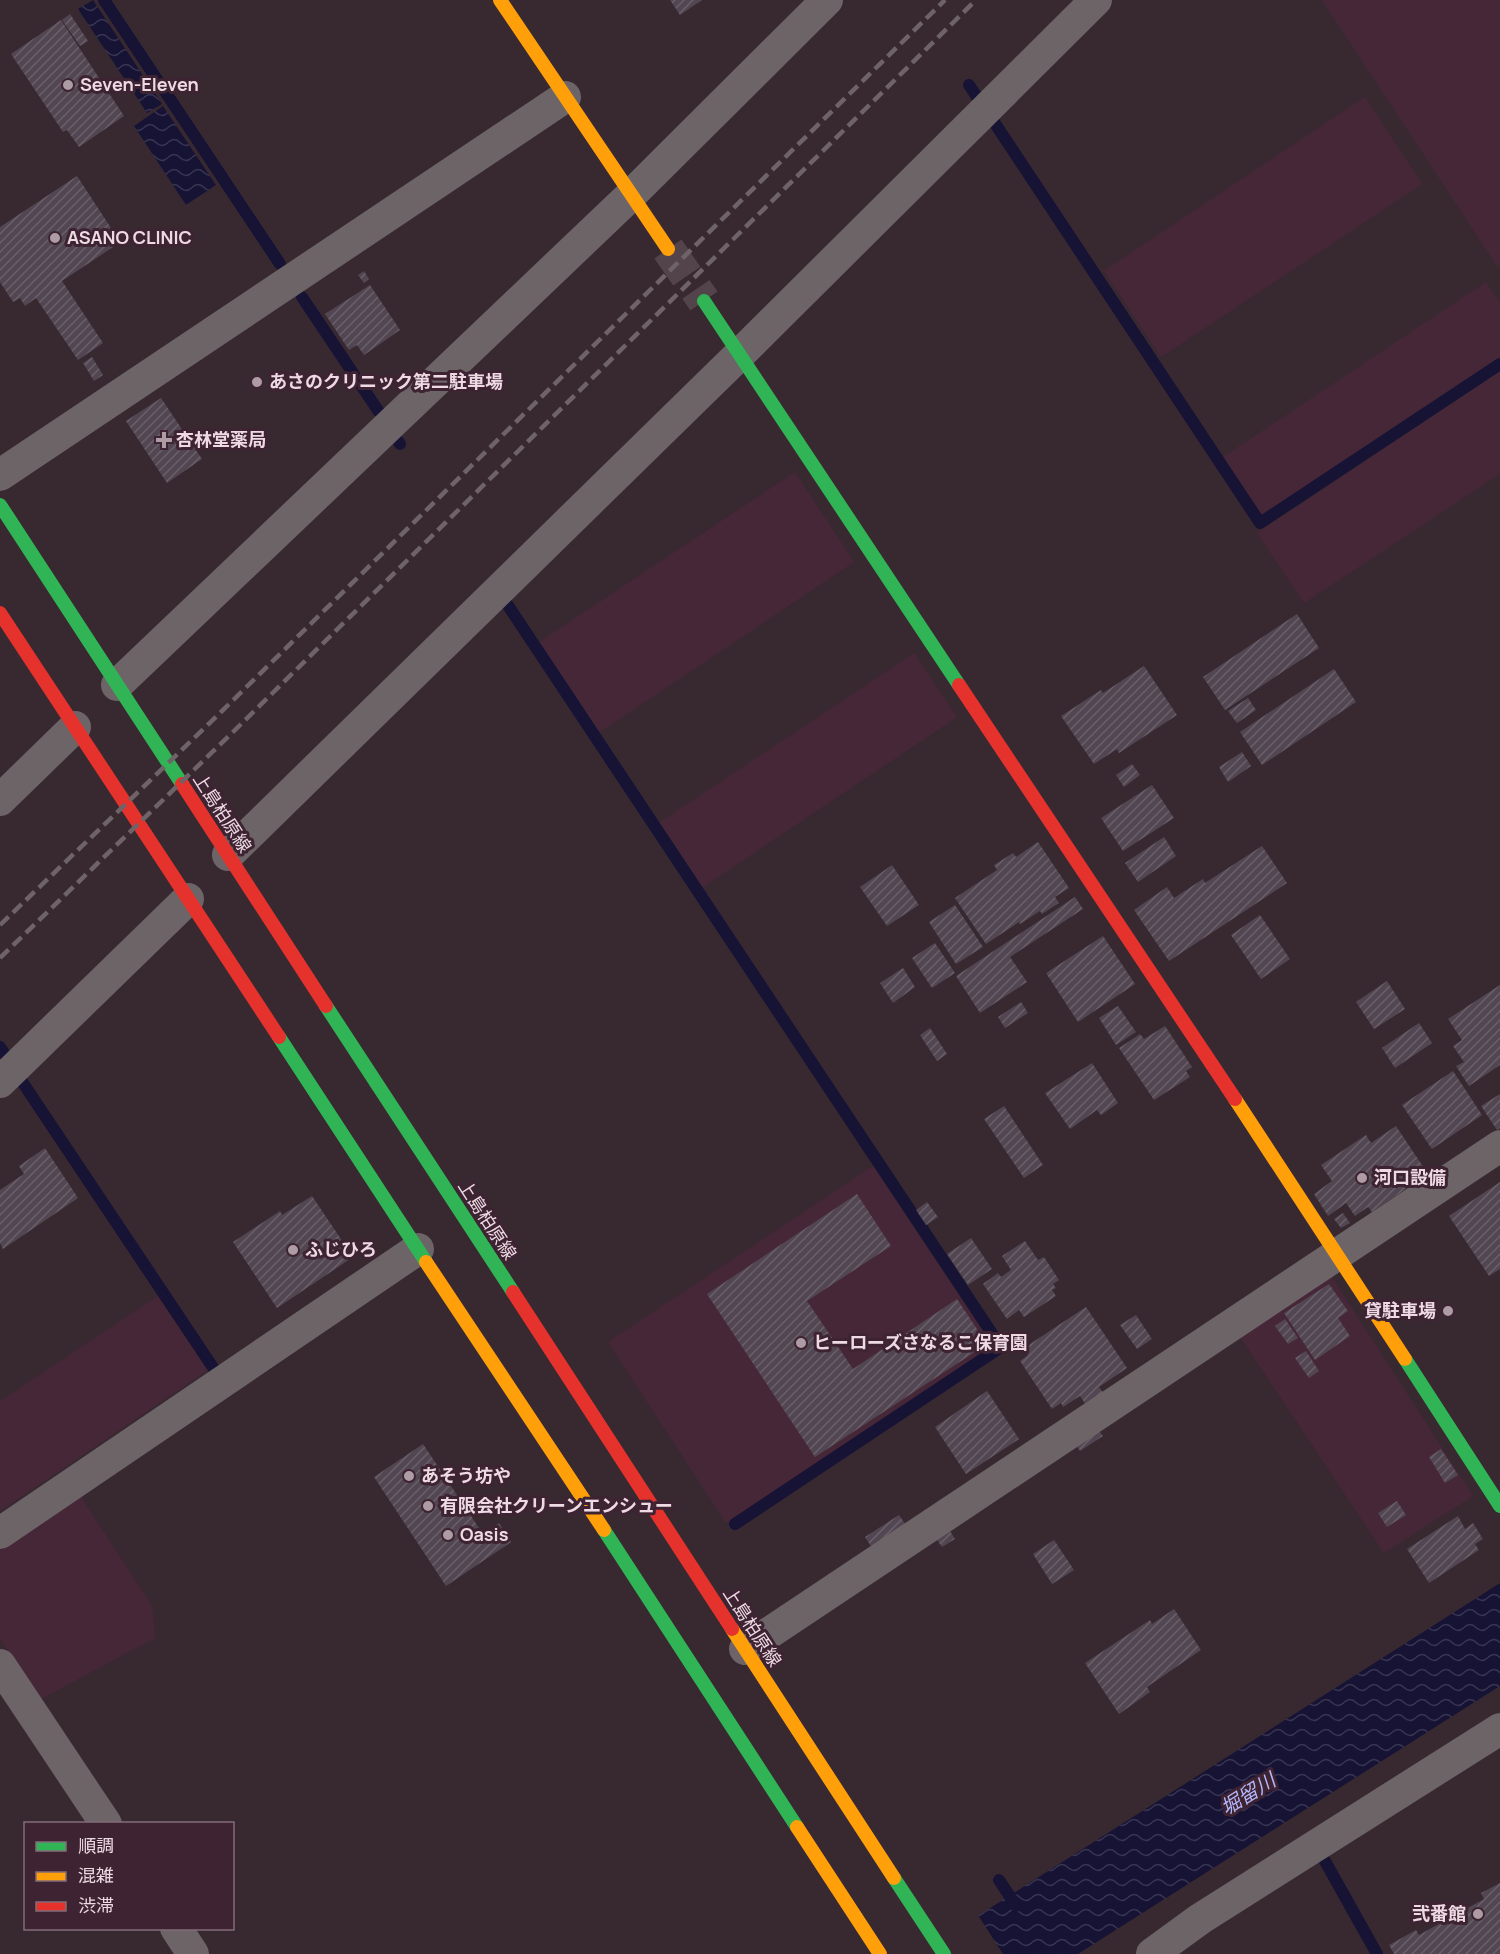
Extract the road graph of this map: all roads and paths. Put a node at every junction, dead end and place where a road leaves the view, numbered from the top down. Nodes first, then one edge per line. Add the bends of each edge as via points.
1 (500, 0) edge
2 (827, 0) edge
3 (1096, 0) edge
4 (565, 97) junction
5 (630, 196) junction
6 (668, 249) tunnel mouth
7 (704, 301) tunnel mouth
8 (740, 354) junction
9 (0, 475) edge
10 (0, 506) edge
11 (0, 613) edge
12 (117, 685) junction
13 (75, 727) junction
14 (0, 800) edge
15 (228, 855) junction
16 (188, 899) junction
17 (0, 1082) edge
18 (1500, 1146) edge
19 (418, 1249) junction
20 (1338, 1254) junction
21 (1500, 1506) edge
22 (0, 1533) edge
23 (745, 1649) junction
24 (0, 1665) edge
25 (1500, 1728) edge
26 (105, 1822) edge
27 (177, 1930) edge
28 (878, 1951) edge
29 (193, 1954) edge
30 (944, 1954) edge
31 (1152, 1954) edge

1 - 4 street
2 - 5 street
3 - 8 street
4 - 5 street
4 - 9 street
5 - 6 street
5 - 12 street
7 - 8 street
8 - 15 street
8 - 20 street
10 - 12 street, 上島柏原線
11 - 13 street
12 - 15 street, 上島柏原線
13 - 14 street
13 - 16 street
15 - 23 street, 上島柏原線
16 - 17 street
16 - 19 street
18 - 20 street
19 - 22 street
19 - 28 street
20 - 21 street
20 - 23 street
23 - 30 street, 上島柏原線
24 - 26 street
25 - 31 street via 1200,1919
27 - 29 street

